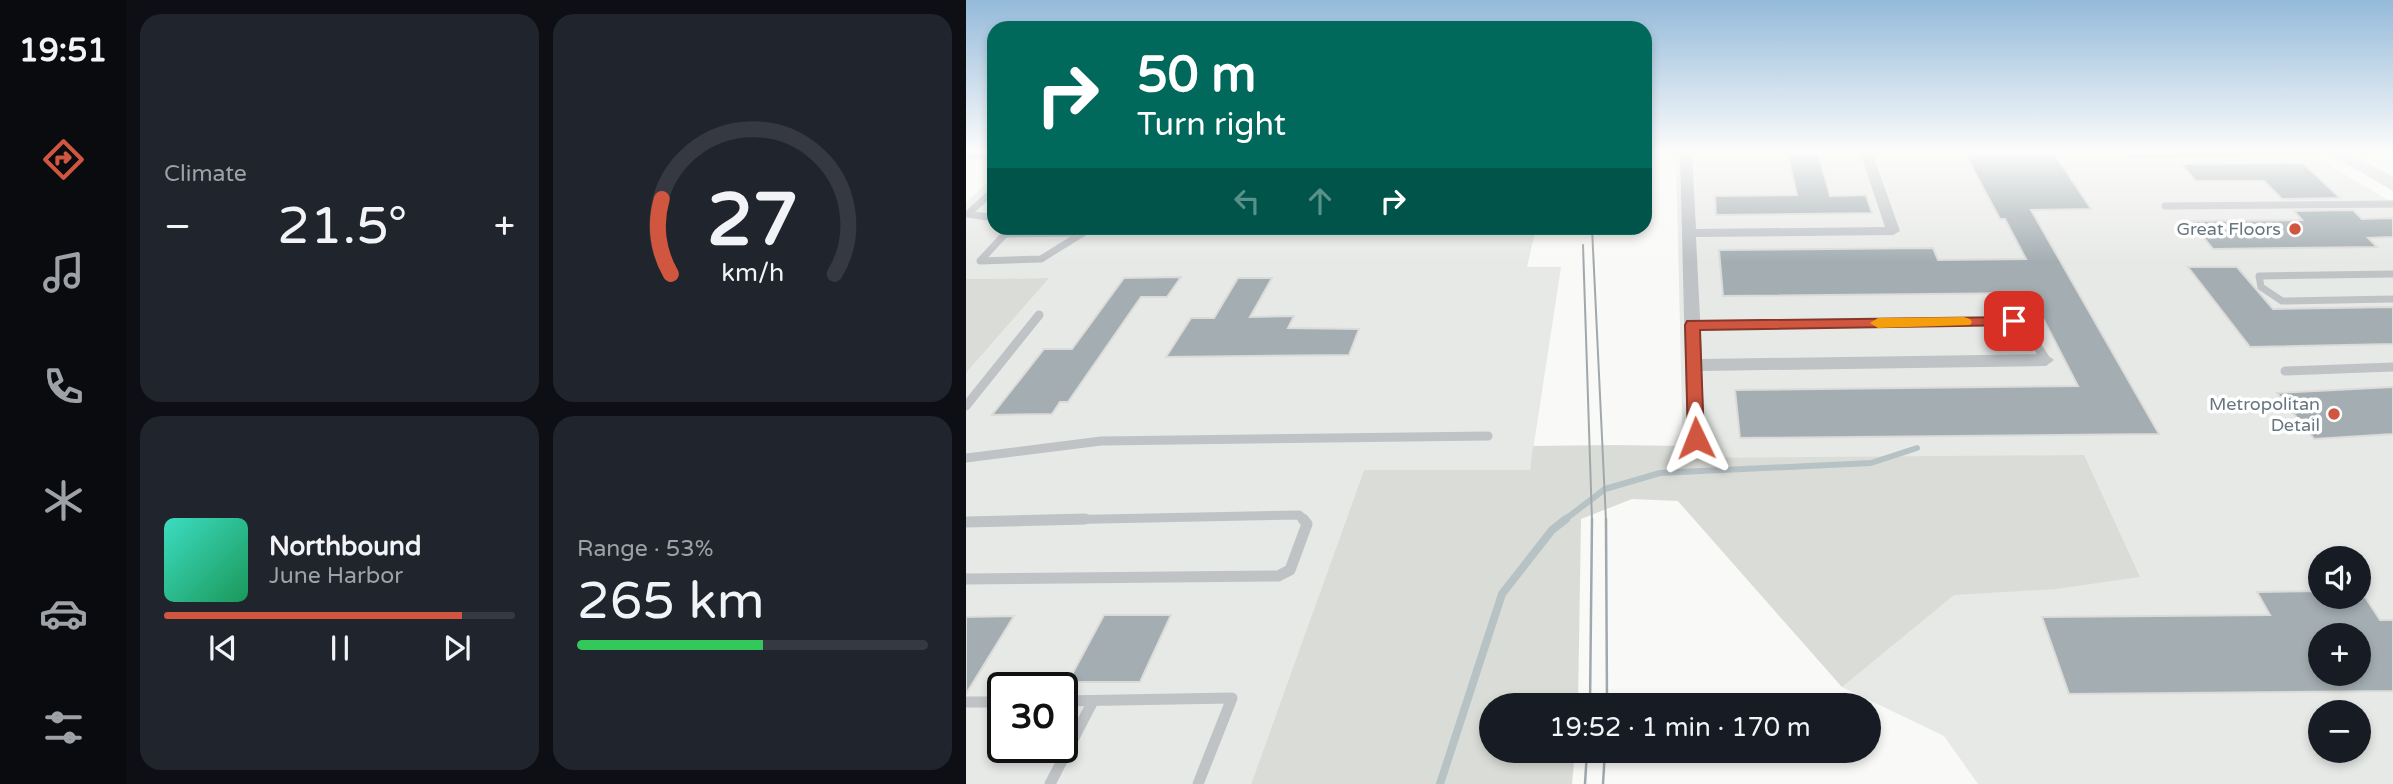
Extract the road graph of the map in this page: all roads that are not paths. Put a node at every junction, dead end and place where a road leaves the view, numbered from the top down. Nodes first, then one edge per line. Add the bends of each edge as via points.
1 (1687, 189) edge
2 (1879, 189) edge
3 (987, 196) edge
4 (2393, 204) edge
5 (2165, 206) dead end
6 (987, 217) edge
7 (1689, 233) junction
8 (1004, 235) edge
9 (1077, 235) edge
10 (2393, 274) edge
11 (2393, 299) edge
12 (1039, 315) dead end
13 (1692, 325) junction
14 (2046, 360) joint
15 (1694, 365) junction
16 (2393, 367) edge
17 (2285, 372) dead end
18 (966, 407) edge
19 (1488, 436) dead end
20 (1696, 438) dead end
21 (966, 458) edge
22 (966, 522) edge
23 (966, 579) edge
24 (1078, 701) edge
25 (1093, 701) junction
26 (966, 702) edge
27 (987, 702) edge
28 (1050, 784) edge
29 (1198, 784) edge

1 - 7 street
2 - 7 street via 1893,231
3 - 6 lane via 968,214
4 - 5 lane
7 - 13 street
8 - 9 lane via 980,261 1041,259
10 - 11 lane via 2259,276 2261,287 2282,301
12 - 18 lane
13 - 14 lane via 2014,321 2025,327
13 - 15 street
14 - 15 street
15 - 20 street
16 - 17 lane
19 - 21 lane via 1101,441
22 - 23 lane via 1299,515 1307,524 1290,570 1278,576
24 - 25 lane
25 - 28 lane
25 - 29 lane via 1232,698
26 - 27 lane

